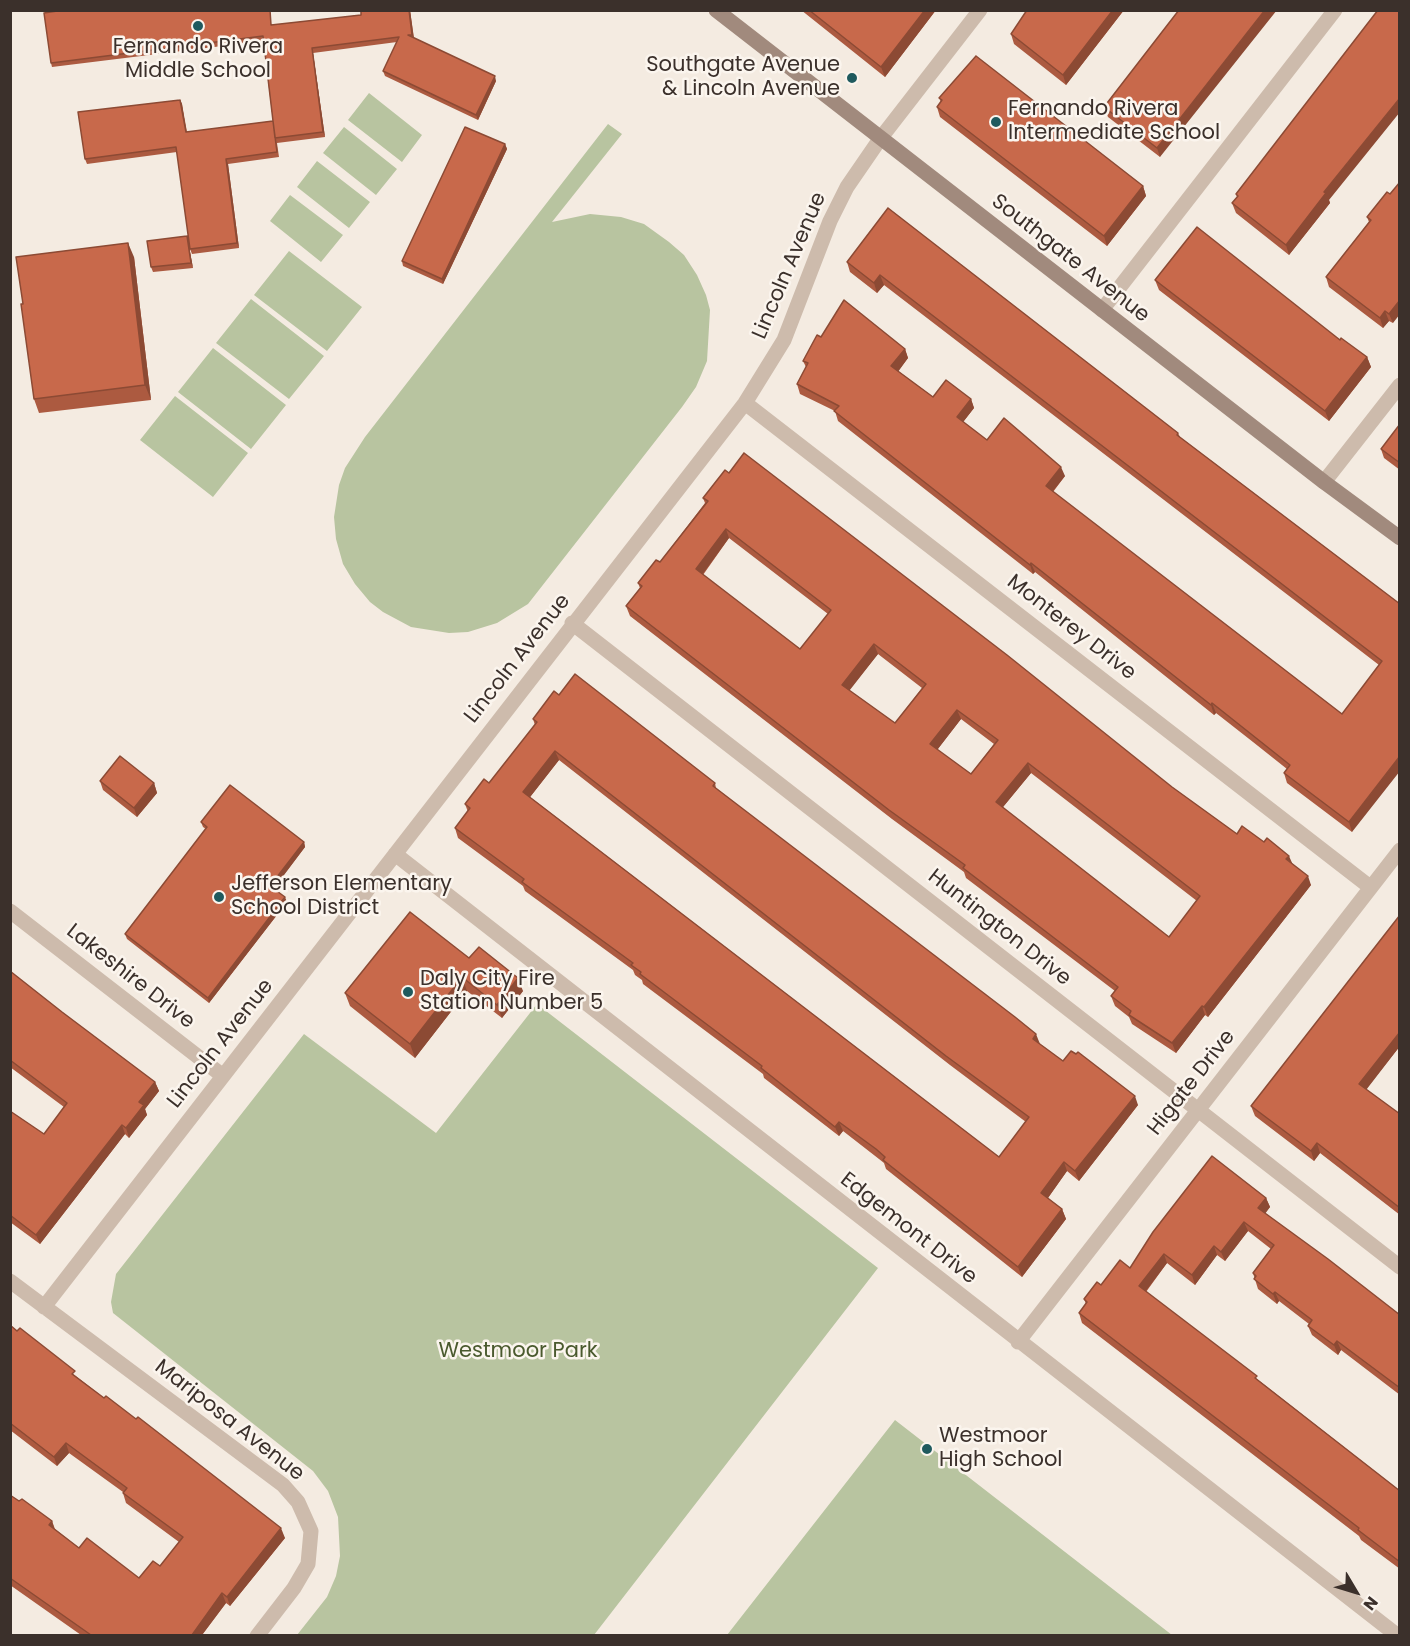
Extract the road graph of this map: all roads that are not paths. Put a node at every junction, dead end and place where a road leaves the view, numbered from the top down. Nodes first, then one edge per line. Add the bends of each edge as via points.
1 (716, 10) edge
2 (980, 10) edge
3 (1335, 10) edge
4 (880, 139) junction
5 (1102, 310) junction
6 (1400, 385) edge
7 (746, 402) junction
8 (1324, 482) junction
9 (1400, 538) edge
10 (572, 623) junction
11 (1400, 850) edge
12 (395, 854) junction
13 (1370, 887) junction
14 (10, 911) edge
15 (223, 1076) junction
16 (1198, 1110) junction
17 (1400, 1267) edge
18 (10, 1281) edge
19 (44, 1307) junction
20 (1018, 1342) junction
21 (257, 1635) edge
22 (1398, 1635) edge

1 - 4 street, Southgate Avenue
2 - 4 street, Lincoln Avenue
3 - 5 street
4 - 5 street, Southgate Avenue
4 - 7 street, Lincoln Avenue via 843,195 784,340
5 - 8 street, Southgate Avenue
6 - 8 street
7 - 10 street, Lincoln Avenue
7 - 13 street, Monterey Drive
8 - 9 street, Southgate Avenue
10 - 12 street, Lincoln Avenue
10 - 16 street, Huntington Drive
11 - 13 street, Higate Drive
12 - 15 street, Lincoln Avenue
12 - 20 street, Edgemont Drive
13 - 16 street, Higate Drive
14 - 15 street, Lakeshire Drive
15 - 19 street, Lincoln Avenue
16 - 17 street, Huntington Drive
16 - 20 street, Higate Drive
18 - 19 street, Mariposa Avenue
19 - 21 street, Mariposa Avenue via 283,1485 298,1502 311,1531 308,1564
20 - 22 street, Edgemont Drive

